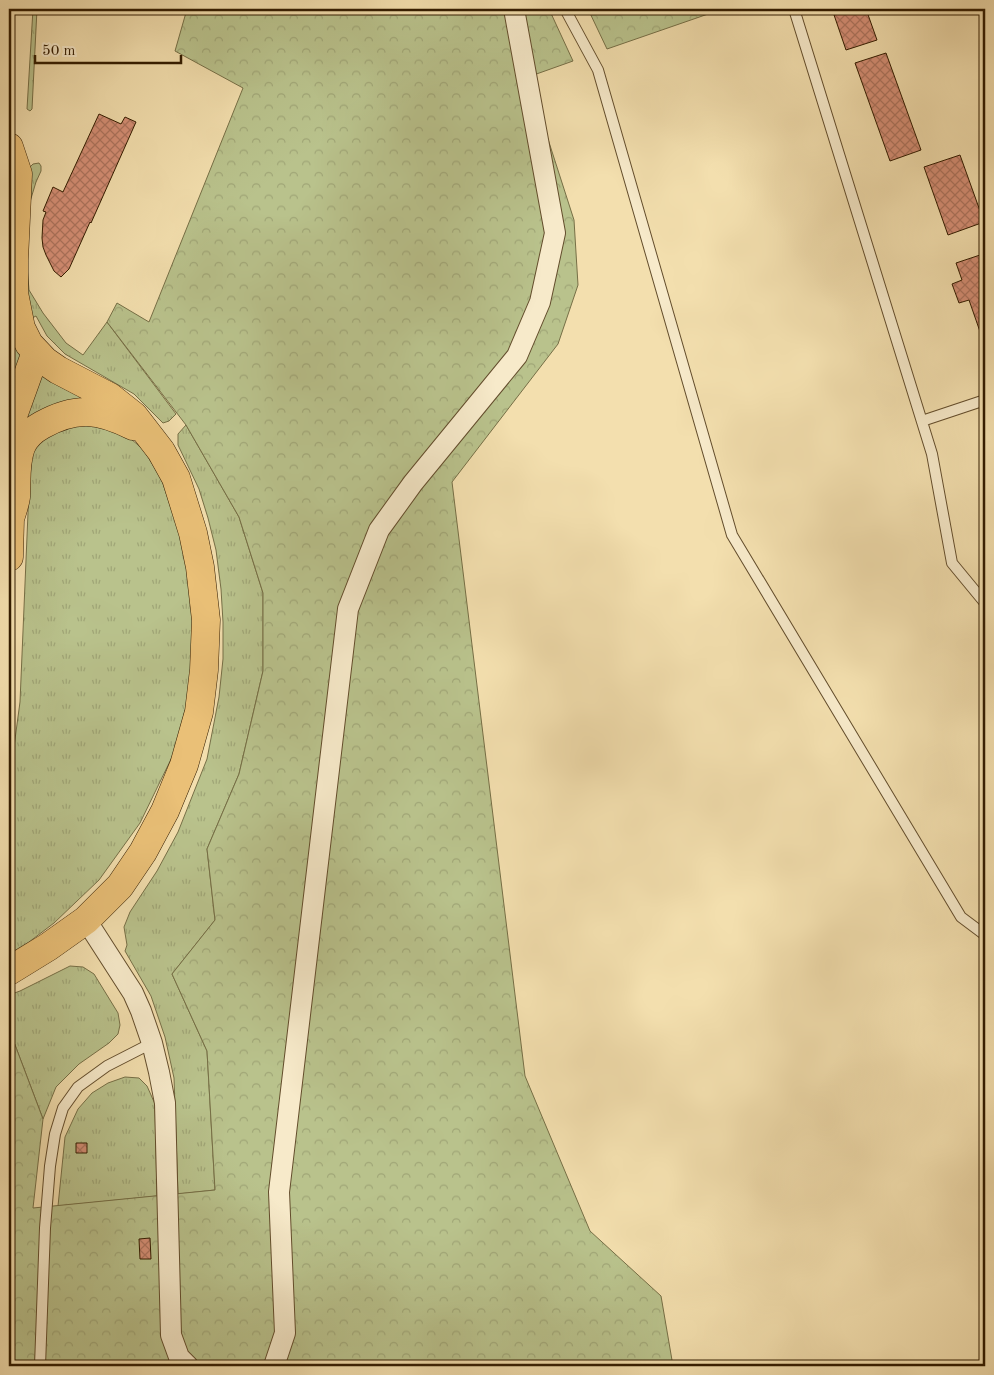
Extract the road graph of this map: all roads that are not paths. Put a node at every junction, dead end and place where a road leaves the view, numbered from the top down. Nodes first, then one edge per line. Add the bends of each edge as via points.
1 (514, 9) edge
2 (565, 9) edge
3 (794, 9) edge
4 (9, 147) edge
5 (36, 352) junction
6 (985, 400) edge
7 (922, 421) junction
8 (9, 427) edge
9 (147, 433) junction
10 (9, 514) edge
11 (9, 558) edge
12 (985, 603) edge
13 (86, 920) junction
14 (985, 935) edge
15 (9, 971) edge
16 (152, 1043) junction
17 (40, 1366) edge
18 (188, 1366) edge
19 (274, 1366) edge

1 - 19 street via 555,233 540,302 517,356 413,483 379,530 348,609 278,1192 285,1332
2 - 14 lane via 598,70 732,535 961,917
3 - 7 lane
4 - 5 main road via 18,174 14,293 22,328
5 - 8 main road
5 - 9 main road via 58,370 110,398 134,416
6 - 7 lane
7 - 12 lane via 932,454 952,563
9 - 10 main road via 103,413 78,412 56,418 32,431 21,446 16,499
9 - 13 main road via 176,478 193,533 206,620 204,670 198,712 184,765 166,811 144,852 120,886
10 - 11 main road
13 - 15 main road
13 - 16 street via 133,993
16 - 17 lane via 107,1066 78,1087 63,1108 54,1134 50,1166
16 - 18 street via 165,1103 170,1335 179,1357

